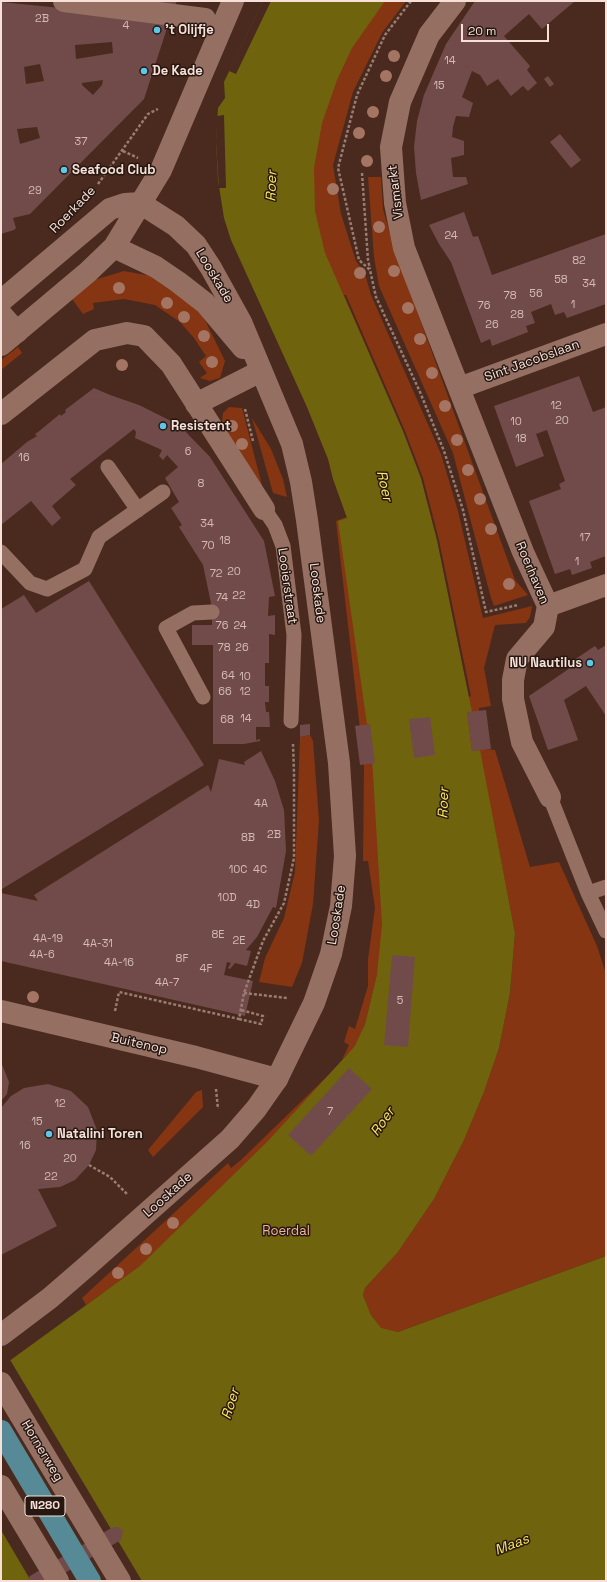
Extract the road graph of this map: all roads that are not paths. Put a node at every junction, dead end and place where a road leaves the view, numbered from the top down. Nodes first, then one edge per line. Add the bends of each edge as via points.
1 (64, 1) edge
2 (233, 1) edge
3 (455, 1) edge
4 (206, 19) dead end
5 (140, 204) junction
6 (114, 247) junction
7 (1, 301) edge
8 (1, 314) edge
9 (606, 334) edge
10 (9, 338) edge
11 (261, 371) junction
12 (459, 388) junction
13 (196, 404) junction
14 (1, 414) edge
15 (108, 468) dead end
16 (164, 492) dead end
17 (138, 510) junction
18 (264, 510) joint
19 (1, 552) edge
20 (606, 585) edge
21 (548, 606) junction
22 (212, 612) dead end
23 (202, 697) dead end
24 (291, 721) road end
25 (550, 797) joint
26 (606, 887) edge
27 (588, 893) junction
28 (606, 931) edge
29 (1, 1012) edge
30 (277, 1079) junction
31 (1, 1335) edge
32 (1, 1383) edge
33 (1, 1431) edge
34 (1, 1486) edge
35 (58, 1581) edge
36 (90, 1581) edge
37 (120, 1581) edge

1 - 4 main road
2 - 5 main road via 161,170
3 - 12 main road, Vismarkt via 428,35 400,102 391,147 396,203 404,248
5 - 6 main road
5 - 7 main road, Roerkade via 125,204 110,209
5 - 11 main road, Looskade via 167,220 196,245 227,294
6 - 10 main road
6 - 11 main road, Looskade via 156,267 205,303
8 - 10 main road
9 - 12 main road, Sint Jacobslaan
11 - 13 main road
11 - 30 main road, Looskade via 292,444 301,482 339,764 345,856 341,906 331,954 314,1003
12 - 21 main road, Roerhaven via 523,552
13 - 14 main road, Looierstraat via 171,364 155,346 144,336 127,333 95,340
13 - 18 main road, Looierstraat
15 - 17 lane
16 - 17 lane
17 - 19 lane via 99,537 85,569 47,589 30,583
18 - 24 lane, Looierstraat via 275,525 283,546 294,635
20 - 21 main road
21 - 25 main road, Roerhaven via 544,627 517,659 513,699 522,742
22 - 23 lane via 193,613 166,628
25 - 27 lane, Roerhaven
26 - 27 lane
27 - 28 lane, Roerhaven
29 - 30 main road, Buitenop via 196,1057
30 - 31 main road, Looskade via 230,1139 61,1289
32 - 37 main road, Hornerweg / N280
33 - 36 main road, Hornerweg / N280
34 - 35 main road, N280

